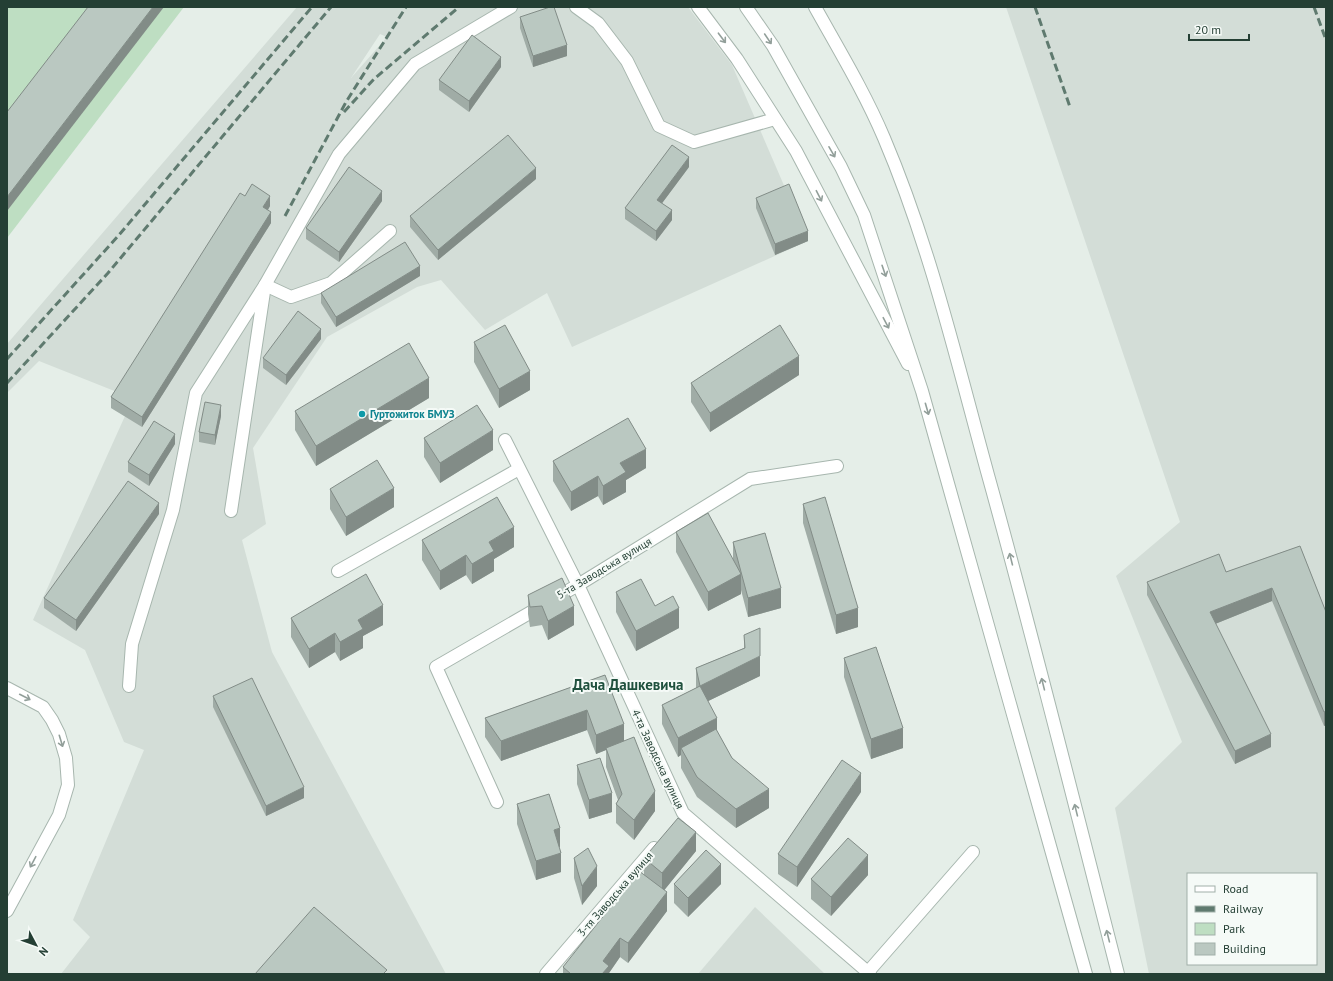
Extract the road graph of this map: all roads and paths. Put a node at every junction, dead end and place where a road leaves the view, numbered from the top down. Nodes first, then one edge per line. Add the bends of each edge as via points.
1 (511, 7) edge
2 (576, 7) edge
3 (698, 7) edge
4 (746, 7) edge
5 (815, 7) edge
6 (775, 119) junction
7 (390, 232) dead end
8 (265, 285) junction
9 (922, 392) junction
10 (505, 440) dead end
11 (837, 466) dead end
12 (519, 469) junction
13 (231, 511) dead end
14 (338, 571) dead end
15 (578, 585) junction
16 (129, 686) dead end
17 (7, 688) edge
18 (497, 802) dead end
19 (684, 813) junction
20 (673, 825) edge
21 (663, 837) edge
22 (972, 852) dead end
23 (7, 911) edge
24 (869, 973) edge
25 (546, 974) edge
26 (1086, 974) edge
27 (1118, 974) edge

1 - 8 street via 415,64 340,154
2 - 6 street via 598,23 626,61 659,126 694,142
3 -> 6 street via 737,58
4 -> 9 street via 773,46 841,167 864,215
27 -> 5 street via 1005,534 936,283 884,137
6 -> 9 street via 796,151
7 - 8 street via 331,283 290,297
8 - 13 street
8 - 16 street via 196,393 173,510 132,644
9 -> 26 street
10 - 12 street, 4-та Заводська вулиця
11 - 15 street, 5-та Заводська вулиця via 750,479
12 - 14 street
12 - 15 street, 4-та Заводська вулиця
15 - 18 street, 5-та Заводська вулиця via 436,667
15 - 19 street, 4-та Заводська вулиця
17 -> 23 street via 43,707 59,734 66,758 68,785 59,815
19 - 20 street
19 - 24 street, 4-та Заводська вулиця
21 - 25 street, 3-тя Заводська вулиця
22 - 24 street

